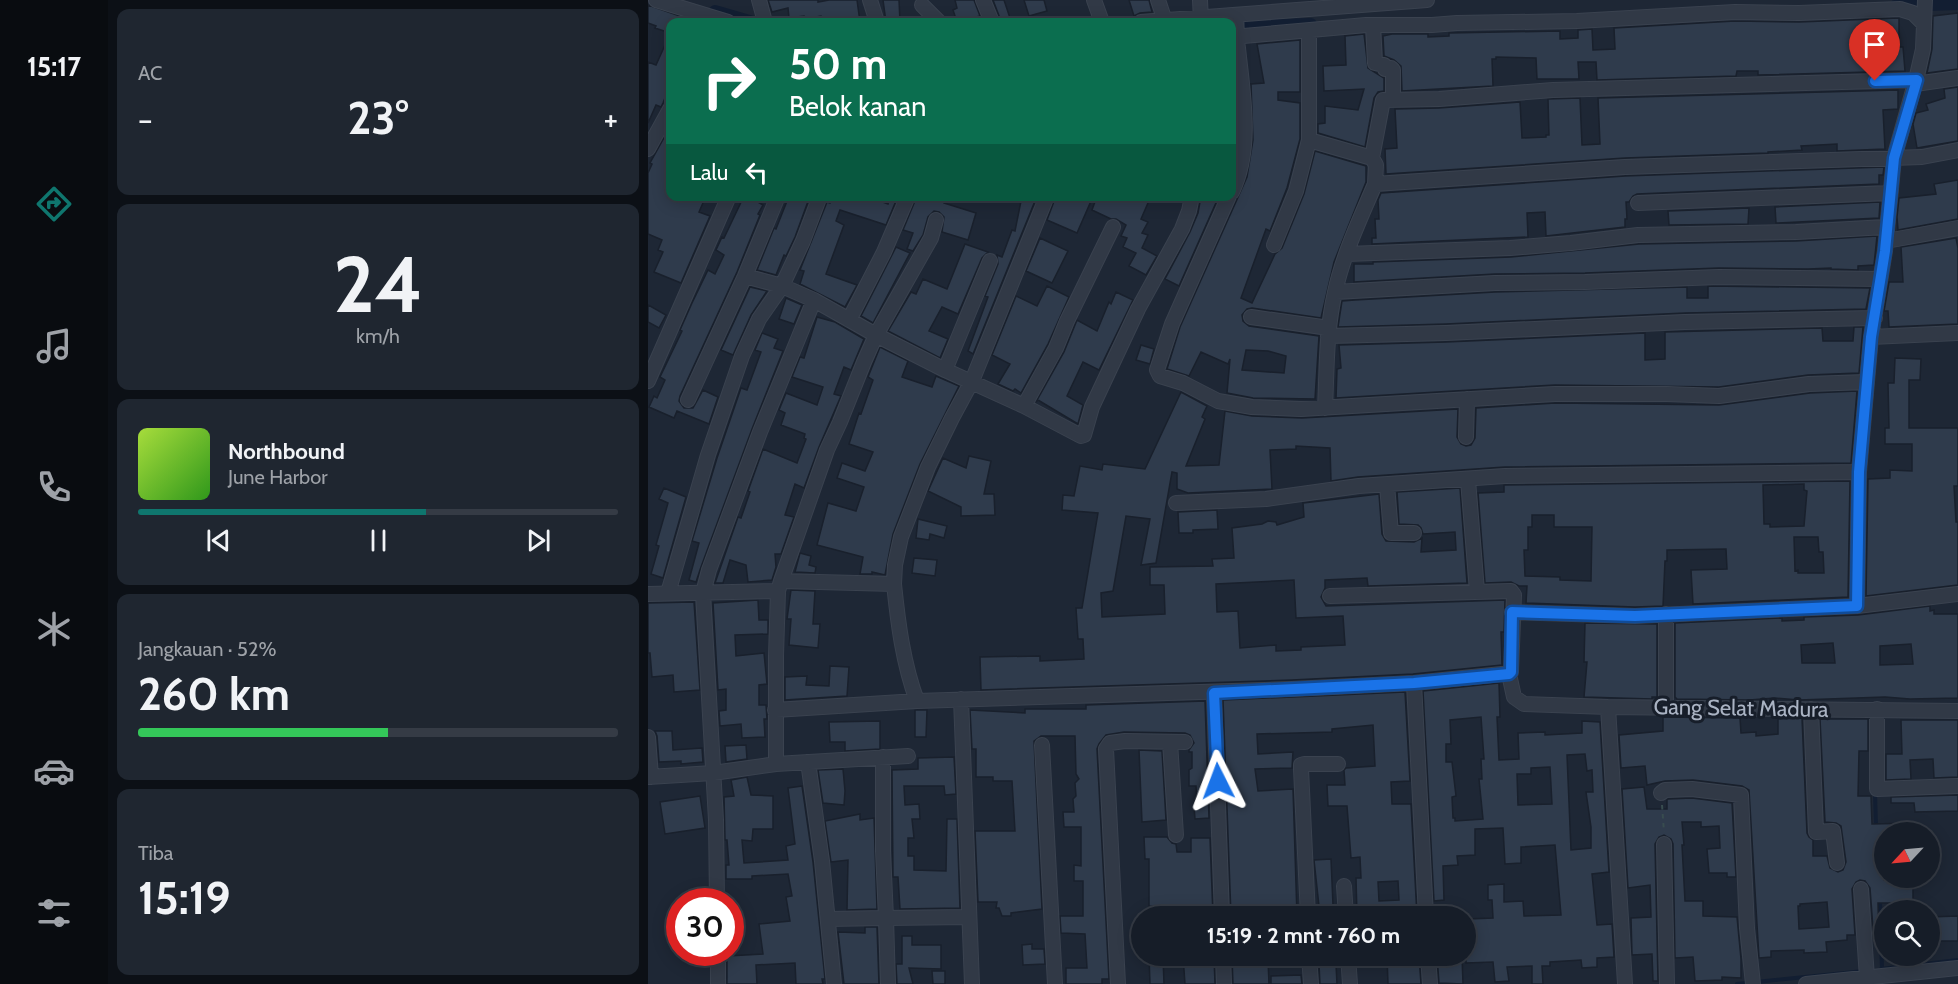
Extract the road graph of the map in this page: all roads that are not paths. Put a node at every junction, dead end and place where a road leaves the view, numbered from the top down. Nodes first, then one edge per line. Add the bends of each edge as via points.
1 (656, 0) edge
2 (759, 0) edge
3 (870, 0) edge
4 (983, 0) edge
5 (1094, 0) edge
6 (1158, 0) edge
7 (1200, 0) edge
8 (1427, 0) edge
9 (1924, 0) edge
10 (1383, 1) edge
11 (922, 5) dead end
12 (1290, 6) edge
13 (711, 18) edge
14 (764, 18) edge
15 (876, 18) edge
16 (935, 18) edge
17 (990, 18) edge
18 (1101, 18) edge
19 (1164, 18) edge
20 (1201, 18) edge
21 (1923, 21) junction
22 (1373, 25) junction
23 (1236, 28) edge
24 (1236, 28) edge
25 (1310, 31) junction
26 (1236, 37) edge
27 (1958, 78) edge
28 (1916, 82) junction
29 (1393, 100) junction
30 (666, 116) edge
31 (1309, 140) junction
32 (648, 149) edge
33 (1958, 150) edge
34 (1372, 158) junction
35 (1894, 158) junction
36 (1236, 182) edge
37 (1375, 184) junction
38 (1890, 193) junction
39 (727, 201) edge
40 (776, 201) edge
41 (818, 201) edge
42 (906, 201) edge
43 (1045, 201) edge
44 (1191, 201) edge
45 (1227, 201) edge
46 (1638, 202) dead end
47 (936, 220) dead end
48 (1113, 227) dead end
49 (1958, 228) edge
50 (1886, 234) junction
51 (1274, 245) dead end
52 (1347, 254) junction
53 (990, 261) dead end
54 (745, 276) junction
55 (1880, 279) junction
56 (782, 286) junction
57 (1335, 292) junction
58 (814, 300) junction
59 (1251, 317) dead end
60 (1875, 318) junction
61 (849, 320) junction
62 (1329, 332) junction
63 (1958, 333) edge
64 (876, 335) junction
65 (1871, 337) junction
66 (945, 370) junction
67 (648, 381) edge
68 (972, 381) junction
69 (1867, 382) junction
70 (688, 399) dead end
71 (1467, 399) junction
72 (1024, 406) junction
73 (1325, 408) junction
74 (1466, 437) dead end
75 (1859, 472) junction
76 (1468, 480) junction
77 (1387, 485) junction
78 (1176, 503) dead end
79 (1414, 533) dead end
80 (894, 584) junction
81 (780, 586) junction
82 (1477, 591) junction
83 (668, 593) junction
84 (703, 593) junction
85 (648, 594) edge
86 (1958, 594) edge
87 (1330, 596) dead end
88 (1857, 606) junction
89 (1512, 612) junction
90 (1666, 614) junction
91 (1505, 674) junction
92 (1414, 683) junction
93 (1214, 693) junction
94 (961, 699) junction
95 (916, 701) junction
96 (1608, 707) junction
97 (1666, 707) junction
98 (1811, 709) junction
99 (775, 710) junction
100 (1877, 710) junction
101 (1958, 711) edge
102 (648, 737) edge
103 (1185, 741) dead end
104 (1170, 742) junction
105 (1042, 745) dead end
106 (908, 756) dead end
107 (884, 757) junction
108 (808, 762) junction
109 (776, 764) junction
110 (1338, 764) dead end
111 (713, 772) junction
112 (649, 777) edge
113 (1958, 786) edge
114 (1661, 793) road end
115 (1176, 835) dead end
116 (1664, 844) road end
117 (1837, 862) dead end
118 (1344, 886) dead end
119 (717, 888) edge
120 (1861, 889) dead end
121 (1222, 906) edge
122 (1308, 906) edge
123 (1345, 906) edge
124 (1425, 906) edge
125 (969, 917) junction
126 (886, 918) junction
127 (828, 919) junction
128 (718, 966) edge
129 (1223, 966) edge
130 (1310, 966) edge
131 (1349, 966) edge
132 (1429, 966) edge
133 (1958, 968) edge
134 (1867, 971) junction
135 (1752, 978) edge
136 (1887, 980) edge
137 (1824, 983) edge
138 (718, 984) edge
139 (834, 984) edge
140 (888, 984) edge
141 (972, 984) edge
142 (1055, 984) edge
143 (1118, 984) edge
144 (1224, 984) edge
145 (1311, 984) edge
146 (1350, 984) edge
147 (1430, 984) edge
148 (1625, 984) edge
149 (1668, 984) edge
150 (1806, 984) edge

1 - 13 street
2 - 14 street
3 - 15 street
4 - 17 street
5 - 18 street
6 - 19 street
7 - 20 street
8 - 10 street
9 - 21 street
10 - 12 street
11 - 16 street
12 - 23 street
21 - 22 street via 1900,9
21 - 28 street via 1923,49
22 - 25 street
22 - 29 street via 1375,63 1393,70
24 - 25 street
25 - 31 street
26 - 36 street via 1244,144
27 - 28 street
28 - 29 street via 1553,90
28 - 35 street
29 - 34 street via 1383,100
30 - 32 street
31 - 34 street
31 - 51 street via 1296,191
33 - 35 street
34 - 37 street via 1376,165
35 - 37 street via 1625,167
35 - 38 street
37 - 52 street
38 - 46 street
38 - 50 street
39 - 67 street
40 - 54 street
41 - 56 street
42 - 61 street
43 - 68 street
44 - 72 street via 1182,230 1138,309 1083,435
45 - 73 street via 1172,324 1157,373 1218,401 1268,408
47 - 64 street via 928,244
48 - 72 street
49 - 50 street
50 - 52 street via 1638,235 1510,248
50 - 55 street
52 - 57 street
53 - 66 street
54 - 56 street
54 - 70 street
55 - 57 street via 1719,277
55 - 60 street
56 - 58 street
56 - 83 street via 759,319 742,356
57 - 62 street
58 - 61 street
58 - 84 street via 760,432
59 - 62 street
60 - 62 street via 1446,333
60 - 65 street
61 - 64 street
62 - 73 street
63 - 65 street
64 - 66 street
64 - 81 street via 827,450
65 - 69 street
66 - 68 street
68 - 72 street
68 - 80 street via 951,417 908,517
69 - 71 street via 1809,384 1719,396 1555,394
69 - 75 street
71 - 73 street
71 - 74 street
75 - 76 street via 1505,476
75 - 88 street
76 - 77 street
76 - 82 street
77 - 78 street via 1266,499
77 - 79 street via 1391,533
80 - 81 street
80 - 95 street via 904,657
81 - 84 street
81 - 99 street
82 - 87 street
82 - 89 street via 1510,591 1514,595
83 - 84 street
83 - 85 street
84 - 111 street
86 - 88 street
88 - 90 street
89 - 90 street
89 - 91 street via 1511,672
90 - 97 street
91 - 92 street
91 - 96 street, Gang Selat Madura via 1514,698 1524,704
92 - 93 street
92 - 124 street
93 - 94 street
93 - 121 street
94 - 95 street
94 - 125 street
95 - 99 street
96 - 97 street, Gang Selat Madura
96 - 148 street
97 - 98 street, Gang Selat Madura
98 - 100 street, Gang Selat Madura
98 - 117 street via 1816,832 1833,831
99 - 109 street
100 - 101 street, Gang Selat Madura
100 - 113 street via 1877,789
102 - 112 street
103 - 104 street
104 - 115 street
104 - 143 street via 1125,741 1110,743 1106,749
105 - 142 street
106 - 107 street
107 - 108 street
107 - 126 street
108 - 109 street
108 - 127 street
109 - 111 street
110 - 122 street via 1301,765
111 - 112 street
111 - 119 street
114 - 135 street via 1692,789 1741,795
116 - 149 street
118 - 123 street
120 - 134 street
125 - 126 street
125 - 141 street
126 - 127 street
126 - 140 street
127 - 139 street
128 - 138 street
129 - 144 street
130 - 145 street
131 - 146 street
132 - 147 street
133 - 136 street
134 - 136 street
134 - 137 street
137 - 150 street

